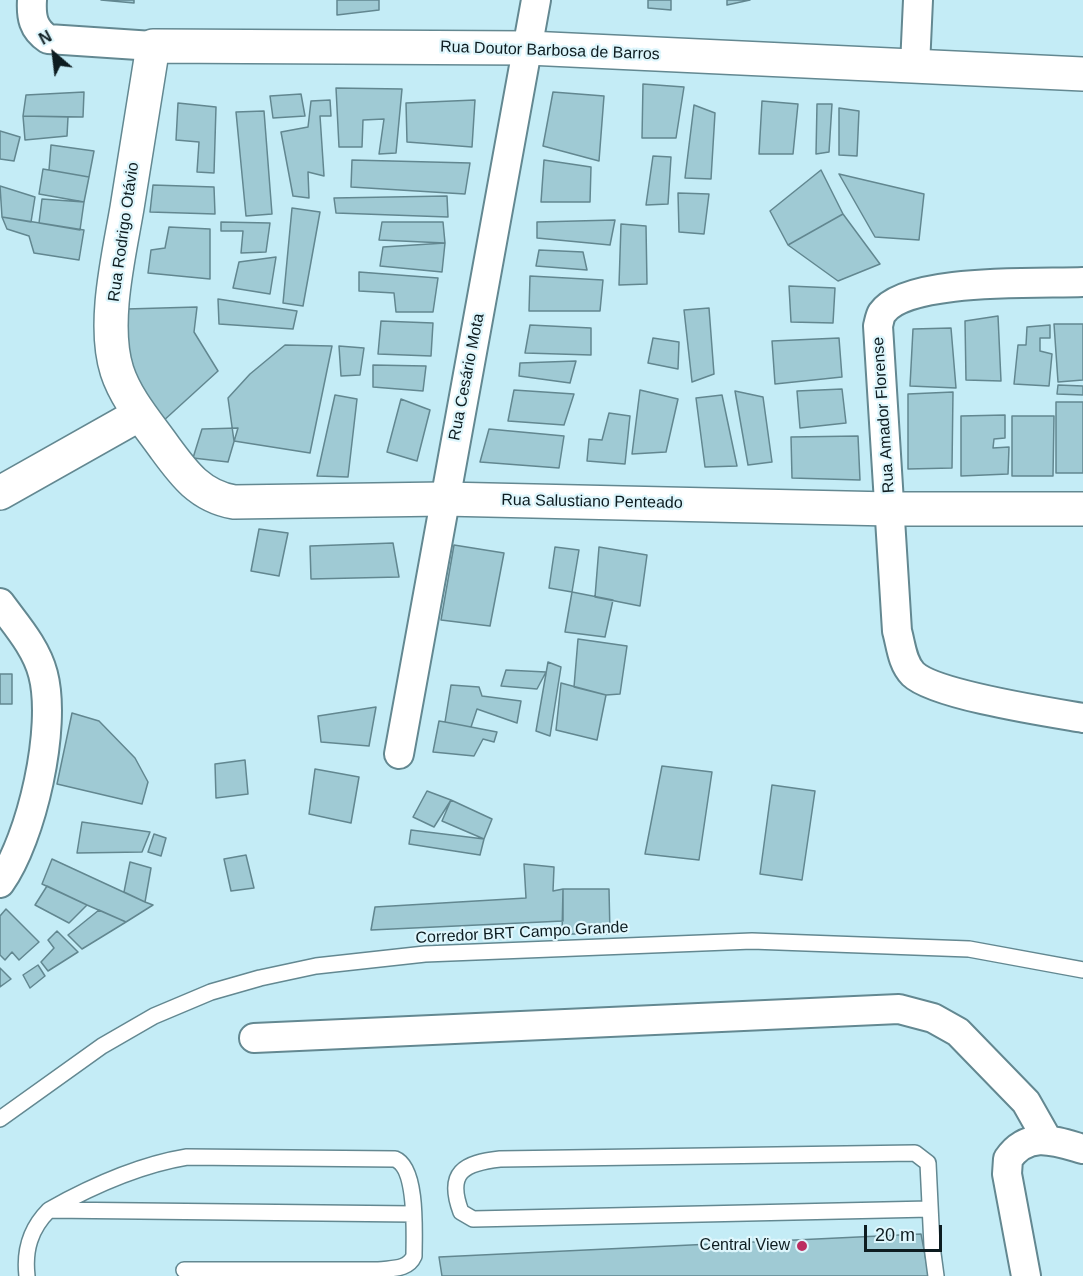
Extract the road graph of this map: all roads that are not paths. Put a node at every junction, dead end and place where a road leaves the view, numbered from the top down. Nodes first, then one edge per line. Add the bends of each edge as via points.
1 (536, 0) edge
2 (918, 0) edge
3 (32, 7) edge
4 (153, 46) junction
5 (528, 48) junction
6 (915, 66) junction
7 (1083, 74) edge
8 (1083, 282) edge
9 (140, 414) junction
10 (0, 494) edge
11 (444, 499) junction
12 (890, 509) junction
13 (1083, 509) edge
14 (0, 603) edge
15 (1083, 718) edge
16 (399, 753) dead end
17 (0, 883) edge
18 (1083, 970) edge
19 (254, 1038) dead end
20 (0, 1119) edge
21 (1047, 1138) junction
22 (1083, 1149) edge
23 (930, 1209) junction
24 (49, 1210) junction
25 (412, 1214) junction
26 (184, 1270) dead end
27 (27, 1276) edge
28 (936, 1276) edge
29 (1026, 1276) edge

1 - 5 street, Rua Cesário Mota
2 - 6 street
3 - 4 street, Rua Doutor Barbosa de Barros via 36,29 48,39
4 - 5 street, Rua Doutor Barbosa de Barros
4 - 9 street, Rua Rodrigo Otávio via 115,279 112,326 117,370
5 - 6 street, Rua Doutor Barbosa de Barros
5 - 11 street, Rua Cesário Mota
6 - 7 street, Rua Doutor Barbosa de Barros
8 - 12 street, Rua Amador Florense via 953,286 901,299 882,312 878,347
9 - 10 street
9 - 11 street, Rua Salustiano Penteado via 185,474 207,495 221,500
11 - 12 street, Rua Salustiano Penteado
11 - 16 street, Rua Cesário Mota
12 - 13 street, Rua Salustiano Penteado
12 - 15 street, Rua Amador Florense via 897,631 904,660 913,674 931,686
14 - 17 street via 36,655 47,696 46,735 35,796 18,849
18 - 20 lane, Corredor BRT Campo Grande via 969,950 752,941 425,954 316,966 211,992 154,1016 102,1046
19 - 21 street via 899,1009 933,1018 958,1032 1026,1102
21 - 22 street
21 - 29 street via 1031,1141 1008,1159 1007,1174
23 - 23 lane via 473,1219 461,1212 456,1190 458,1177 470,1164 500,1159 906,1151 921,1155 928,1163
23 - 28 lane
24 - 25 lane
24 - 25 lane via 89,1189 151,1165 187,1157 224,1156 394,1159 402,1163 408,1177
24 - 27 lane via 28,1242
25 - 26 lane via 414,1256 404,1267

